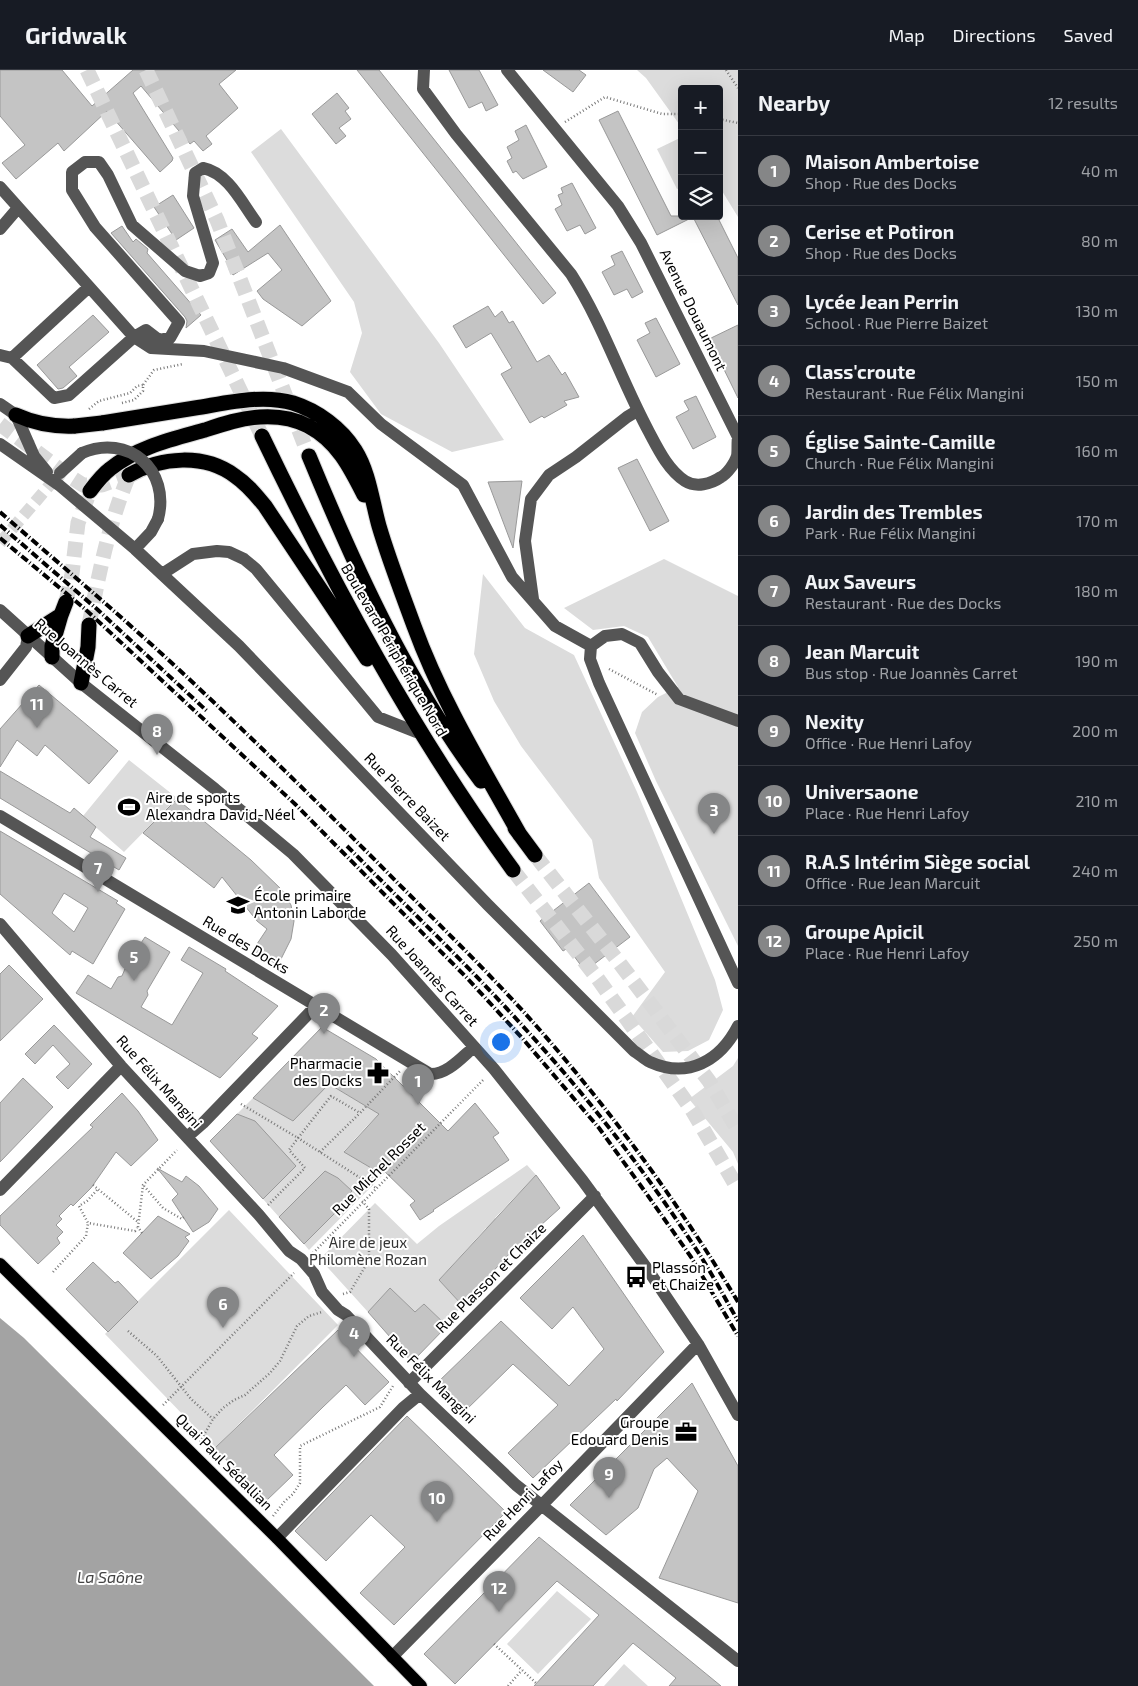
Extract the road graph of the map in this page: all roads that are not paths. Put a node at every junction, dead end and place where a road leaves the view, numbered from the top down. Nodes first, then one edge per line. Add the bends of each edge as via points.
1 (424, 70) edge
2 (507, 70) edge
3 (0, 186) edge
4 (18, 208) junction
5 (256, 222) dead end
6 (0, 229) edge
7 (89, 287) junction
8 (134, 337) junction
9 (6, 357) edge
10 (0, 404) edge
11 (637, 411) junction
12 (16, 415) junction
13 (262, 436) tunnel mouth
14 (0, 444) edge
15 (309, 456) tunnel mouth
16 (129, 475) dead end
17 (59, 479) junction
18 (90, 491) tunnel mouth
19 (379, 526) junction
20 (134, 549) junction
21 (162, 574) junction
22 (533, 599) junction
23 (0, 610) edge
24 (89, 625) tunnel mouth
25 (28, 636) junction
26 (591, 646) junction
27 (52, 657) junction
28 (0, 680) edge
29 (81, 683) junction
30 (738, 721) edge
31 (416, 732) junction
32 (445, 771) junction
33 (0, 816) edge
34 (520, 835) junction
35 (535, 855) tunnel mouth
36 (513, 870) tunnel mouth
37 (0, 924) edge
38 (738, 983) edge
39 (316, 1006) junction
40 (738, 1026) edge
41 (474, 1047) junction
42 (121, 1066) junction
43 (187, 1137) junction
44 (0, 1190) edge
45 (595, 1196) junction
46 (0, 1264) edge
47 (698, 1344) junction
48 (409, 1382) junction
49 (420, 1394) junction
50 (738, 1415) edge
51 (542, 1506) junction
52 (277, 1538) junction
53 (392, 1657) junction
54 (738, 1662) edge
55 (421, 1686) edge

1 - 11 street, Avenue Douaumont via 423,89 571,274 586,298
2 - 11 street, Avenue Douaumont via 618,206 641,243 738,437 737,457 724,476 714,482 687,482 660,454
3 - 4 street
4 - 6 street
4 - 7 street
5 - 8 street via 226,181 213,170 203,168 195,173 193,196 213,264 210,273 200,276 185,271 132,225 99,162 85,162 72,172 72,190 95,227 179,322 170,338 159,340 146,330
7 - 8 street
7 - 9 street
8 - 9 street via 70,395 54,398
8 - 22 street via 151,348 204,352 283,368 348,392 381,424 463,485 512,577
10 - 12 street
11 - 22 street via 549,476 531,499 525,540
12 - 17 street, Rue Pierre Baizet via 34,456
12 - 19 highway, bridge via 40,424 75,426 260,400 300,406 328,421 357,453
13 - 32 highway, Boulevard Périphérique Nord via 367,642
14 - 17 street, Rue Pierre Baizet
15 - 34 highway, Boulevard Périphérique Nord via 355,565 392,640 453,742
16 - 31 highway via 159,462 185,460 220,468 242,482 275,520
17 - 20 street, Rue Pierre Baizet
17 - 20 street, bridge via 82,453 96,449 118,448 142,459 158,482 161,503 151,532
18 - 19 highway via 119,463 162,442 243,419 282,417 308,426 333,444 353,473
19 - 34 highway via 419,641 437,682
20 - 21 street, Rue Pierre Baizet
21 - 31 street via 193,554 229,552 244,559 378,716
21 - 40 street, Rue Pierre Baizet via 239,646 488,905 634,1050 667,1068 685,1068 702,1064 717,1055
22 - 26 street via 555,626
23 - 25 street, Rue Joannès Carret
24 - 29 highway
25 - 27 street, Rue Joannès Carret
25 - 27 highway via 63,609
25 - 28 street via 26,647
26 - 30 street via 605,636 622,634 640,643 679,699
26 - 38 street via 590,659 599,683
27 - 29 street, Rue Joannès Carret
29 - 41 street, Rue Joannès Carret via 293,854 392,955
31 - 32 highway
32 - 36 highway, Boulevard Périphérique Nord
33 - 39 street, Rue des Docks
34 - 35 highway, Boulevard Périphérique Nord
37 - 42 street, Rue Félix Mangini
39 - 41 street, Rue des Docks via 430,1074 448,1068
39 - 43 street
41 - 45 street, Rue Joannès Carret
42 - 43 street, Rue Félix Mangini
42 - 44 street
43 - 48 street, Rue Félix Mangini via 289,1251 301,1259 338,1310 348,1316
45 - 47 street, Rue Joannès Carret
45 - 48 street, Rue Plasson et Chaize
46 - 52 main road, Quai Paul Sédallian
47 - 50 street, Rue Joannès Carret
47 - 51 street, Rue Henri Lafoy
48 - 49 street, Rue Félix Mangini
49 - 51 street, Rue Félix Mangini
49 - 52 street
51 - 53 street, Rue Henri Lafoy
51 - 54 street, Rue Félix Mangini
52 - 53 main road, Quai Paul Sédallian
53 - 55 main road, Quai Paul Sédallian

